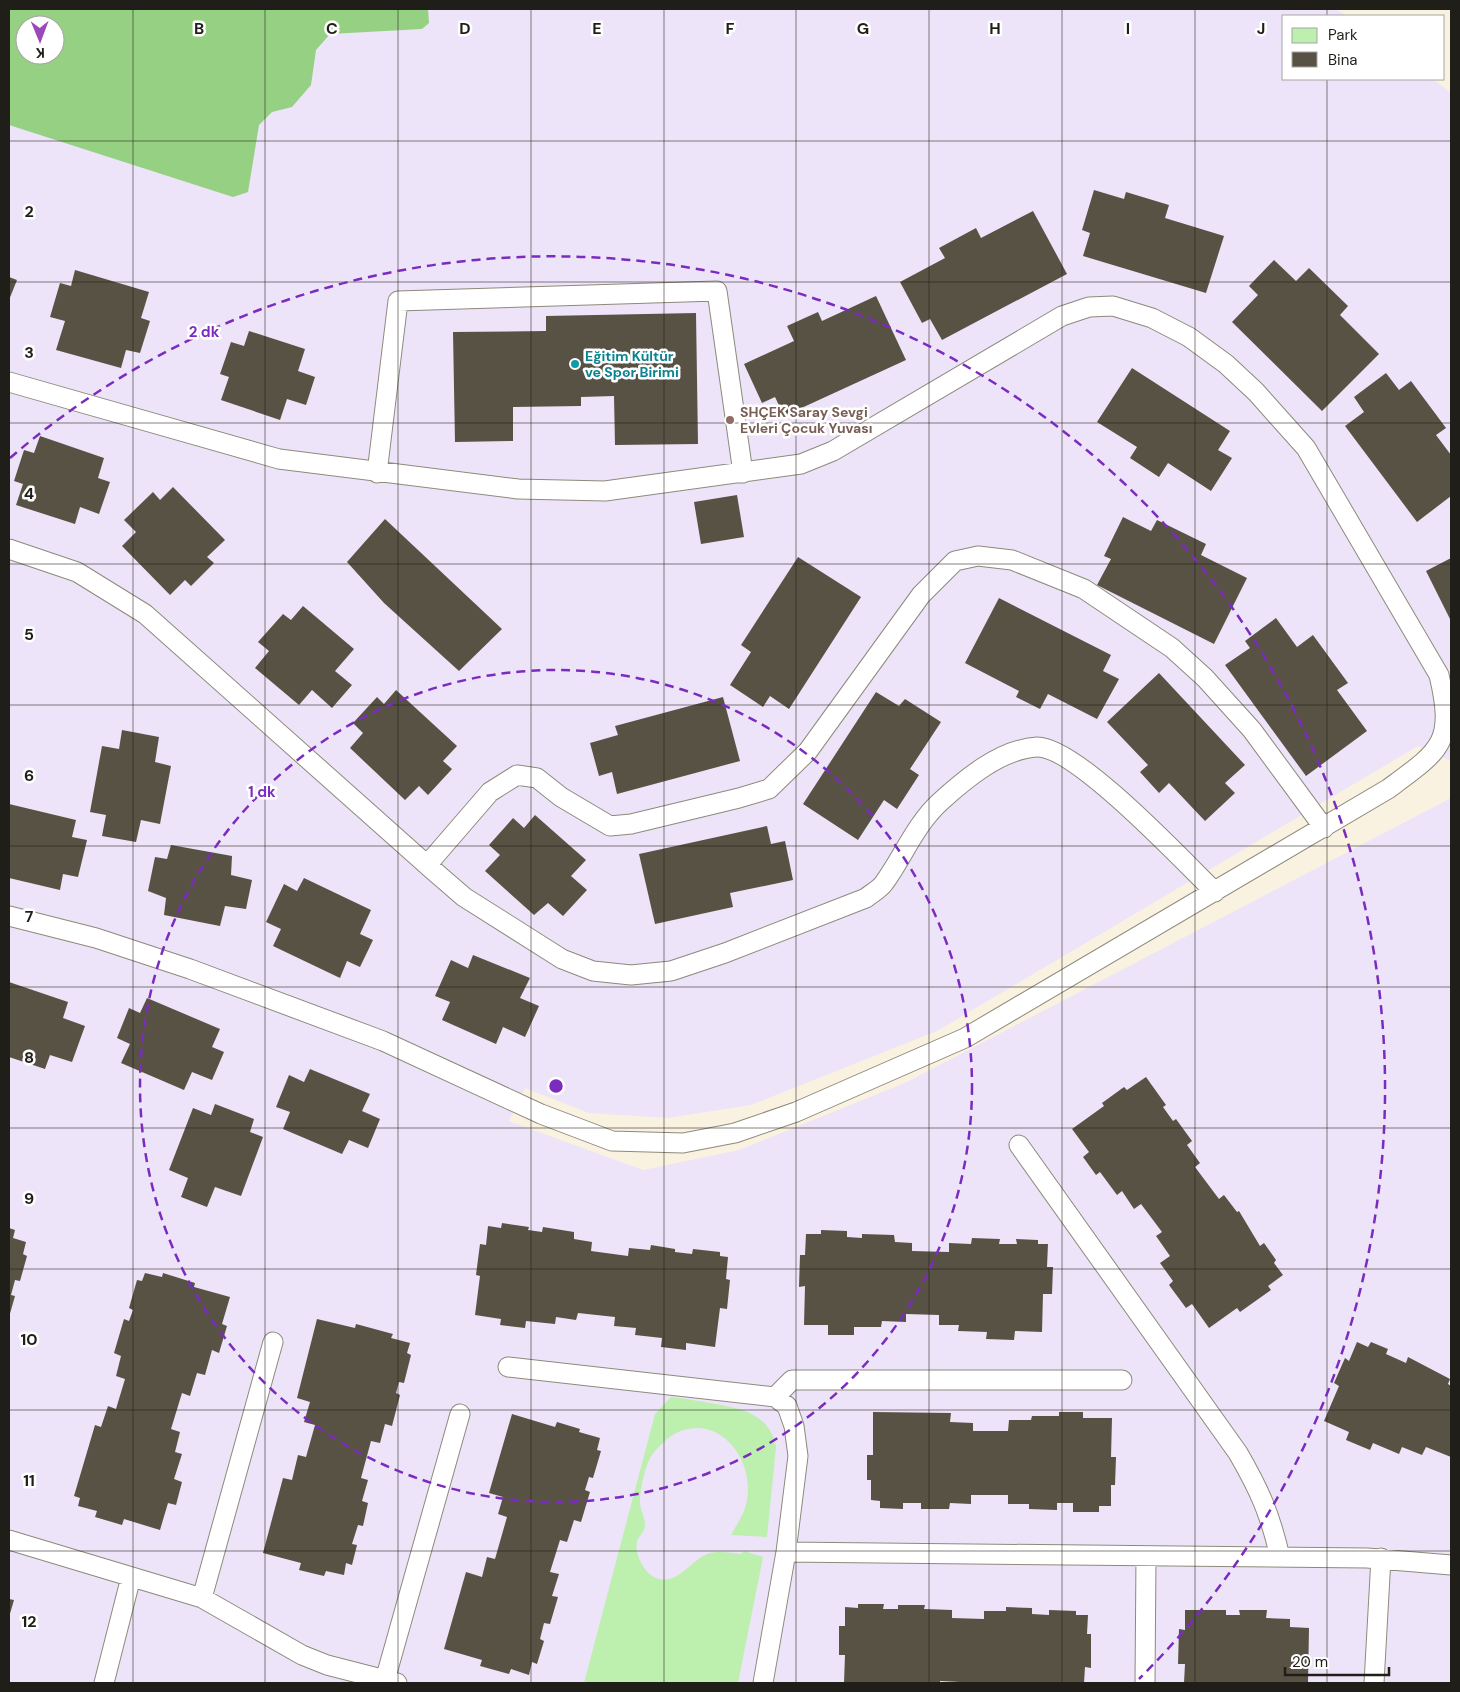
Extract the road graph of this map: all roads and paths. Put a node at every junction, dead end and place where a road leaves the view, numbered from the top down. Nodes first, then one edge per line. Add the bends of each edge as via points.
1 (9, 382) edge
2 (377, 473) junction
3 (743, 473) junction
4 (9, 550) edge
5 (1324, 828) junction
6 (427, 864) junction
7 (1214, 892) junction
8 (9, 916) edge
9 (1019, 1145) dead end
10 (273, 1342) dead end
11 (508, 1367) dead end
12 (1122, 1380) dead end
13 (775, 1397) junction
14 (460, 1414) dead end
15 (9, 1540) edge
16 (786, 1552) junction
17 (1146, 1556) junction
18 (1280, 1557) junction
19 (1380, 1558) junction
20 (1451, 1565) edge
21 (131, 1576) junction
22 (202, 1598) junction
23 (391, 1682) edge
24 (104, 1683) edge
25 (763, 1683) edge
26 (1145, 1683) edge
27 (1374, 1683) edge

1 - 2 lane via 279,459
2 - 3 lane via 518,489 605,491
2 - 3 lane via 398,301 717,291
3 - 5 lane via 801,464 833,451 1062,316 1089,307 1113,306 1152,318 1189,337 1226,364 1256,392 1306,448 1439,675 1447,722 1441,741 1426,761 1388,790
4 - 6 lane via 77,572 145,614
5 - 6 lane via 1252,730 1205,678 1172,648 1084,589 1012,560 978,556 954,561 921,595 808,751 770,789 631,824 610,826 561,797 537,778 517,775 490,792
5 - 7 lane
6 - 7 lane via 464,897 562,959 593,971 631,975 671,971 725,954 866,898 883,885 910,838 939,803 984,767 1015,751 1039,747 1066,758 1095,778
7 - 8 lane via 965,1038 796,1112 735,1134 683,1143 612,1141 541,1114 383,1042 190,969 96,938
9 - 18 lane via 1238,1453 1261,1493
10 - 22 lane
11 - 13 lane
12 - 13 lane via 792,1380
13 - 16 lane via 787,1406 794,1426 798,1456
14 - 23 lane
15 - 21 lane
16 - 17 lane
16 - 25 lane
17 - 18 lane
17 - 26 lane
18 - 19 lane
19 - 20 lane
19 - 27 lane
21 - 22 lane
21 - 24 lane
22 - 23 lane via 302,1655 327,1666

